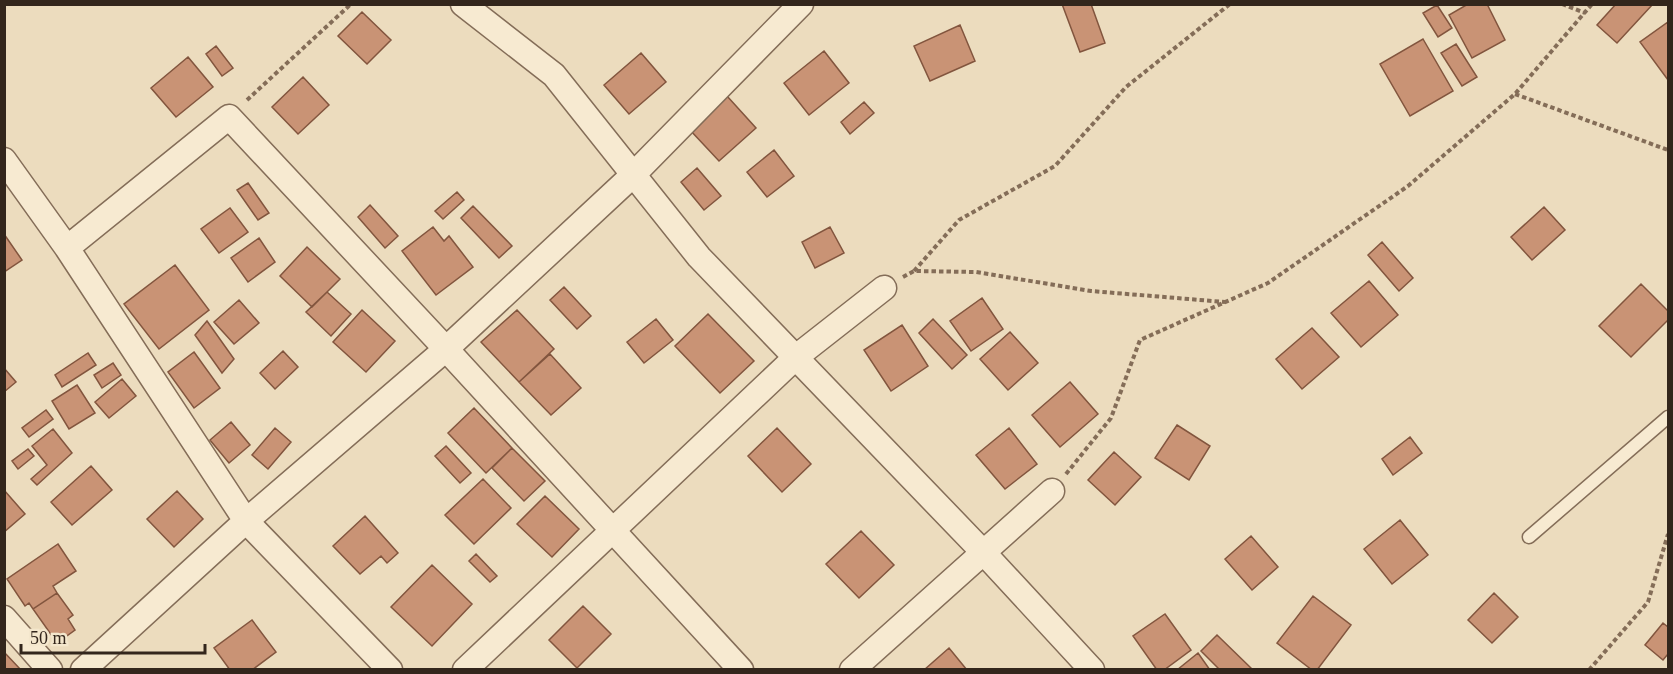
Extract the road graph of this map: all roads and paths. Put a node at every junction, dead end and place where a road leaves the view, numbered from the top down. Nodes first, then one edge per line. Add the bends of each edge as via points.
1 (351, 4) edge
2 (463, 4) edge
3 (801, 4) edge
4 (1230, 4) edge
5 (1562, 4) edge
6 (1592, 4) edge
7 (1585, 13) junction
8 (1515, 94) junction
9 (229, 117) junction
10 (1668, 150) edge
11 (4, 160) edge
12 (633, 176) junction
13 (67, 248) junction
14 (914, 271) junction
15 (884, 288) joint
16 (1226, 302) junction
17 (446, 349) junction
18 (796, 357) junction
19 (1668, 417) edge
20 (1052, 491) joint
21 (246, 521) junction
22 (612, 530) junction
23 (1668, 534) edge
24 (1529, 537) dead end
25 (983, 552) junction
26 (4, 618) edge
27 (50, 669) edge
28 (83, 669) edge
29 (390, 669) edge
30 (465, 669) edge
31 (741, 669) edge
32 (852, 669) edge
33 (1092, 669) edge
34 (1589, 669) edge

1 - 9 path
2 - 12 street via 554,75
3 - 12 street
4 - 14 path via 1126,87 1055,166 960,220
5 - 7 path
6 - 7 path
7 - 8 path
8 - 10 path
8 - 16 path via 1407,186 1268,283
9 - 13 street
9 - 17 street
11 - 13 street
12 - 17 street
12 - 18 street via 699,257
13 - 21 street
14 - 15 path
14 - 16 path via 976,272 1090,291
15 - 18 street
16 - 20 path via 1140,340 1111,418
17 - 21 street
17 - 22 street
18 - 22 street
18 - 25 street
19 - 24 lane
20 - 25 street
21 - 28 street
21 - 29 street
22 - 30 street
22 - 31 street
23 - 34 path via 1648,602
25 - 32 street
25 - 33 street
26 - 27 street

